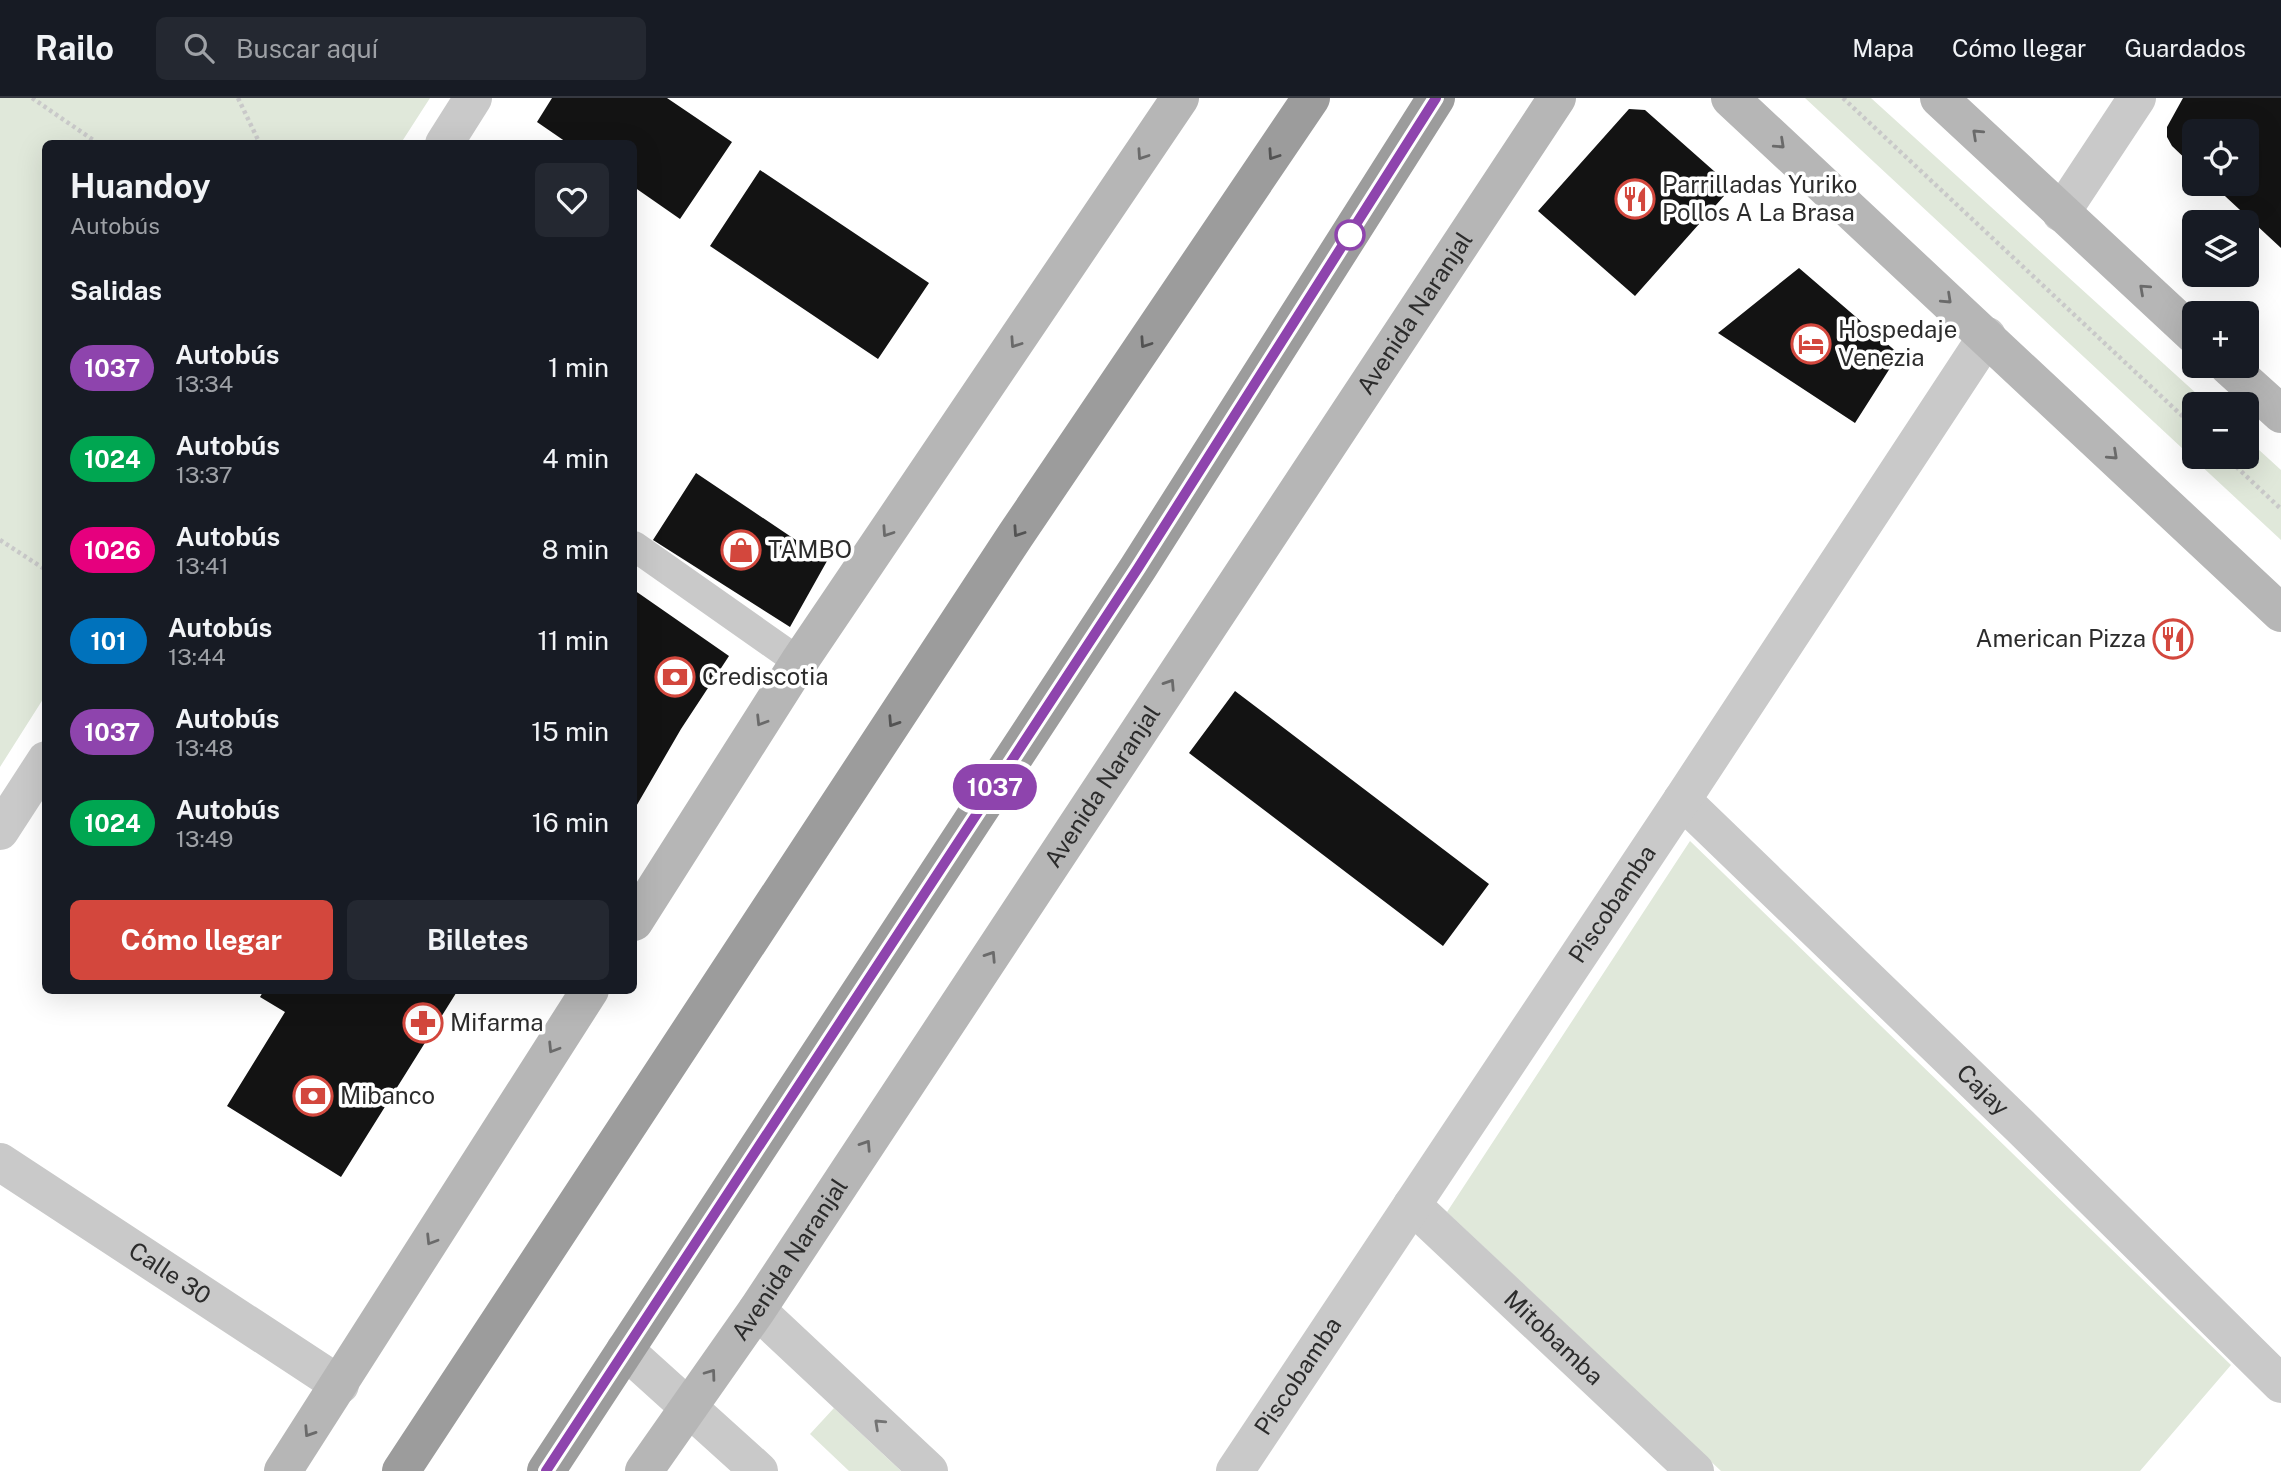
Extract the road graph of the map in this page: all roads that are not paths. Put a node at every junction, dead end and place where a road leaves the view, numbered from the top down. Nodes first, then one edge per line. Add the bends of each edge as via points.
1 (473, 98) edge
2 (1180, 98) edge
3 (1311, 98) edge
4 (1436, 98) edge
5 (1557, 98) edge
6 (1730, 98) edge
7 (1939, 98) edge
8 (2137, 98) edge
9 (447, 140) edge
10 (2061, 213) junction
11 (2182, 324) edge
12 (1987, 336) junction
13 (2241, 378) edge
14 (2281, 414) edge
15 (637, 548) edge
16 (2281, 613) edge
17 (799, 662) junction
18 (42, 766) edge
19 (1682, 800) junction
20 (0, 831) edge
21 (637, 917) edge
22 (587, 994) edge
23 (0, 1162) edge
24 (1412, 1205) junction
25 (757, 1310) junction
26 (625, 1350) junction
27 (2281, 1384) edge
28 (340, 1385) junction
29 (688, 1405) junction
30 (283, 1471) edge
31 (401, 1471) edge
32 (546, 1471) edge
33 (644, 1471) edge
34 (759, 1471) edge
35 (929, 1471) edge
36 (1235, 1471) edge
37 (1695, 1471) edge

1 - 9 street
2 -> 17 main road
3 -> 31 highway via 1015,536
4 - 26 highway via 1131,580
25 -> 5 main road, Avenida Naranjal
6 -> 12 main road
10 -> 7 main road
8 - 10 street
11 -> 10 main road
12 -> 16 main road
12 - 19 street, Piscobamba
13 - 14 main road
15 - 17 lane
17 -> 21 main road
18 - 20 street
19 - 24 street, Piscobamba
19 - 27 street, Cajay
22 -> 28 main road
23 - 28 street, Calle 30
24 - 36 street, Piscobamba
24 - 37 street, Mitobamba
29 -> 25 main road, Avenida Naranjal
35 -> 25 street
26 - 29 street
26 - 32 highway
28 -> 30 main road
29 - 33 main road, Avenida Naranjal
29 - 34 street

